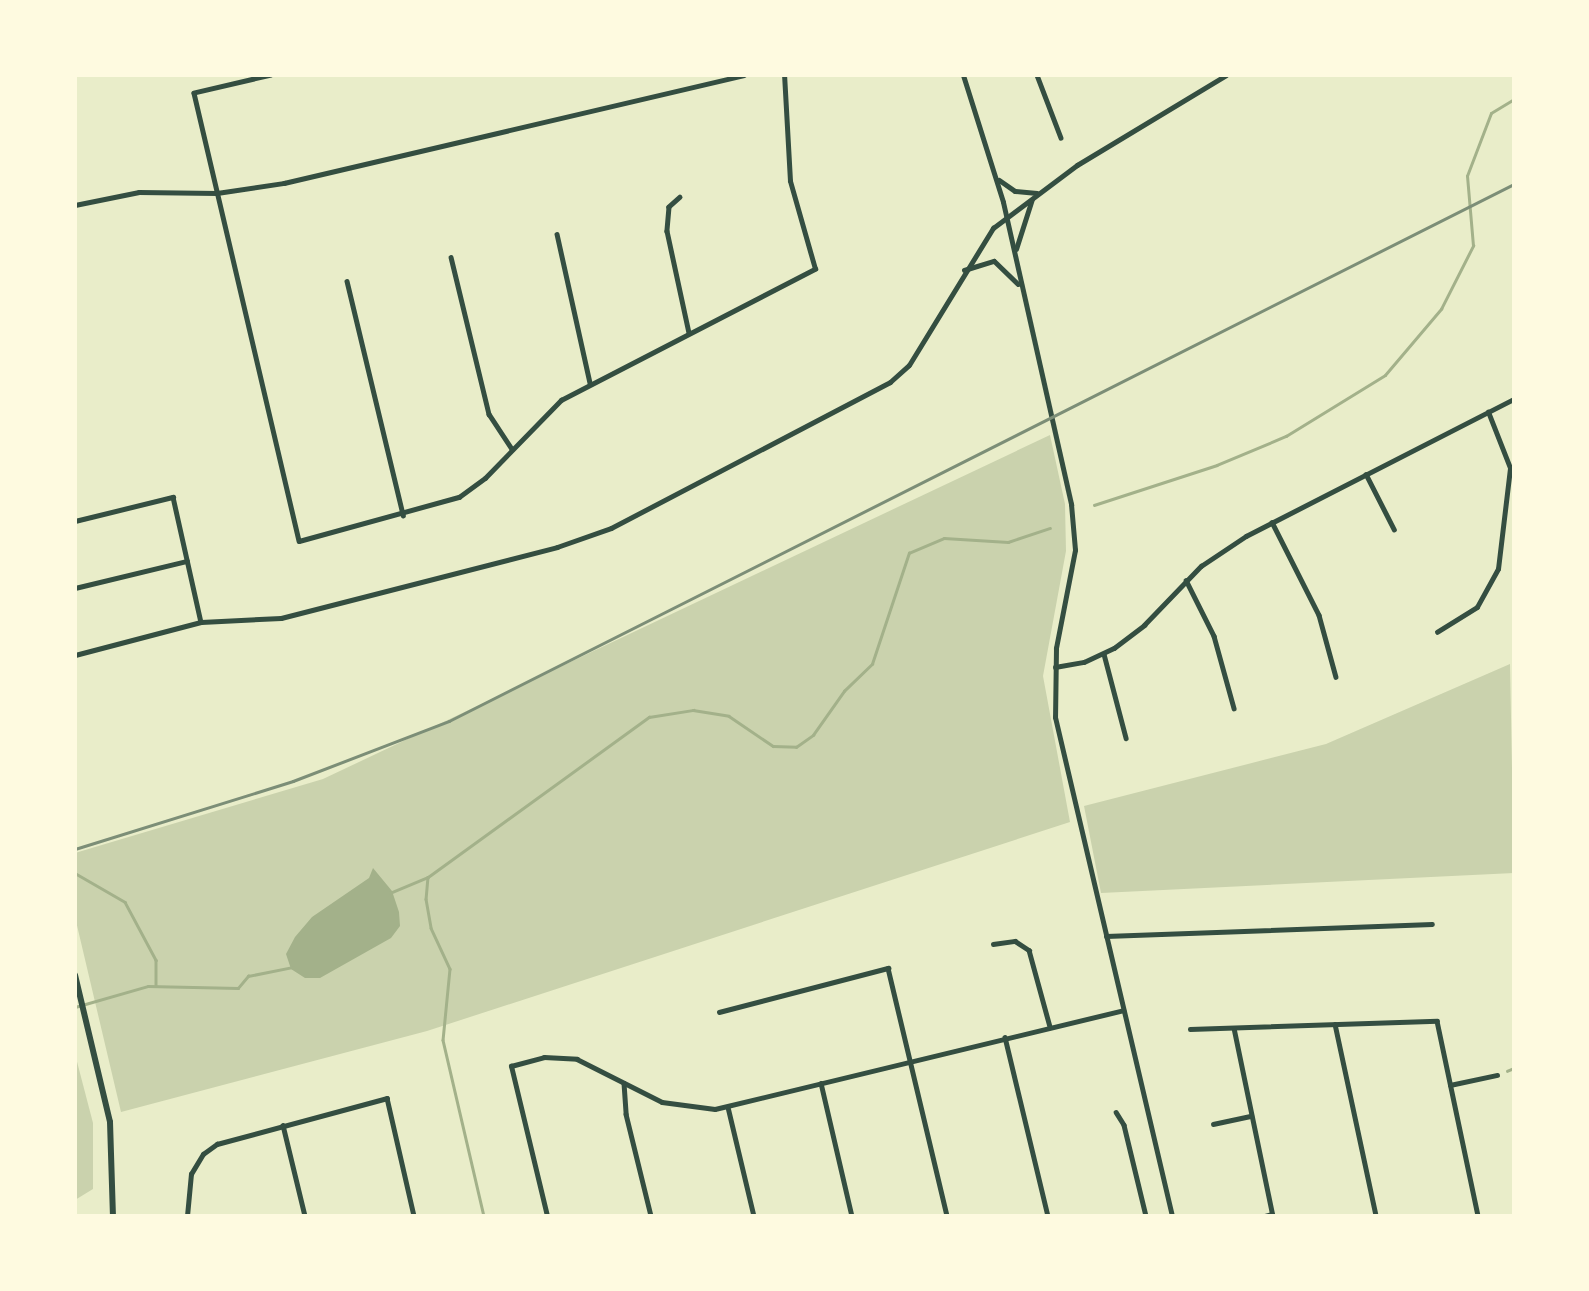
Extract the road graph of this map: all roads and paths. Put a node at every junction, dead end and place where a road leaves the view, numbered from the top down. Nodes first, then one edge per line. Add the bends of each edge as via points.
1 (271, 75) edge
2 (743, 75) edge
3 (784, 75) edge
4 (963, 75) edge
5 (1037, 75) edge
6 (1226, 75) edge
7 (1061, 138) dead end
8 (996, 175) junction
9 (216, 193) junction
10 (1036, 195) junction
11 (680, 197) dead end
12 (75, 205) edge
13 (1007, 218) junction
14 (557, 234) dead end
15 (1015, 256) junction
16 (451, 257) dead end
17 (964, 270) junction
18 (347, 281) dead end
19 (1020, 286) junction
20 (689, 333) junction
21 (590, 383) junction
22 (1514, 399) edge
23 (1488, 412) junction
24 (512, 449) junction
25 (1366, 474) junction
26 (402, 515) junction
27 (75, 521) edge
28 (1272, 522) junction
29 (1394, 529) dead end
30 (187, 561) junction
31 (1186, 580) junction
32 (75, 588) edge
33 (201, 622) junction
34 (1437, 632) dead end
35 (75, 654) edge
36 (1104, 654) junction
37 (1053, 667) junction
38 (1336, 677) dead end
39 (1234, 708) dead end
40 (1126, 738) dead end
41 (1432, 924) dead end
42 (1105, 936) junction
43 (993, 944) dead end
44 (75, 975) edge
45 (1123, 1010) junction
46 (719, 1012) dead end
47 (1335, 1024) junction
48 (1050, 1027) junction
49 (1234, 1028) junction
50 (1189, 1029) dead end
51 (1005, 1037) junction
52 (910, 1060) junction
53 (1497, 1075) dead end
54 (624, 1082) junction
55 (821, 1083) junction
56 (1450, 1085) junction
57 (728, 1107) junction
58 (1116, 1112) dead end
59 (1251, 1116) junction
60 (1213, 1124) dead end
61 (283, 1125) junction
62 (1272, 1215) edge
63 (113, 1216) edge
64 (187, 1216) edge
65 (305, 1216) edge
66 (414, 1216) edge
67 (547, 1216) edge
68 (650, 1216) edge
69 (754, 1216) edge
70 (852, 1216) edge
71 (947, 1216) edge
72 (1048, 1216) edge
73 (1146, 1216) edge
74 (1172, 1216) edge
75 (1265, 1216) edge
76 (1376, 1216) edge
77 (1478, 1216) edge

1 - 9 street via 194,93
2 - 9 street via 284,183
3 - 20 street via 790,181 815,269
4 - 8 street
5 - 7 street
6 - 10 street
8 - 10 street via 1016,191
8 - 13 street
9 - 12 street via 139,191
9 - 26 street via 299,541
10 - 13 street
10 - 15 street via 1023,215
11 - 20 street via 669,207 667,231
13 - 15 street
13 - 17 street via 981,242
14 - 21 street
15 - 19 street
16 - 24 street via 489,414
17 - 19 street via 984,261 998,262
17 - 33 street via 909,365 890,382 591,537 281,618
18 - 26 street
19 - 37 street via 1075,538
20 - 21 street
21 - 24 street via 552,408
22 - 23 street
23 - 25 street
23 - 34 street via 1510,468 1498,569 1477,607
24 - 26 street via 470,491
25 - 28 street
25 - 29 street
27 - 30 street via 173,497
28 - 31 street via 1223,550
28 - 38 street via 1319,615
30 - 32 street
30 - 33 street
31 - 36 street via 1144,625
31 - 39 street via 1214,636
33 - 35 street
36 - 37 street
36 - 40 street
37 - 42 street via 1055,718
41 - 42 street
42 - 45 street
43 - 48 street via 1015,941 1029,950
44 - 63 main road via 110,1122
45 - 48 street
45 - 74 street
46 - 52 street via 888,968
47 - 49 street
47 - 56 street via 1437,1021
47 - 76 street
48 - 51 street
49 - 50 street
49 - 59 street
51 - 52 street
51 - 72 street
52 - 55 street
52 - 71 street
53 - 56 street
54 - 57 street via 675,1105
54 - 67 street via 599,1067 559,1056 511,1066
54 - 68 street via 626,1114
55 - 57 street
55 - 70 street
56 - 77 street
57 - 69 street
58 - 73 street via 1124,1125
59 - 60 street
59 - 62 street
61 - 64 street via 230,1138 203,1154 191,1174
61 - 65 street
61 - 66 street via 387,1098
62 - 75 street

